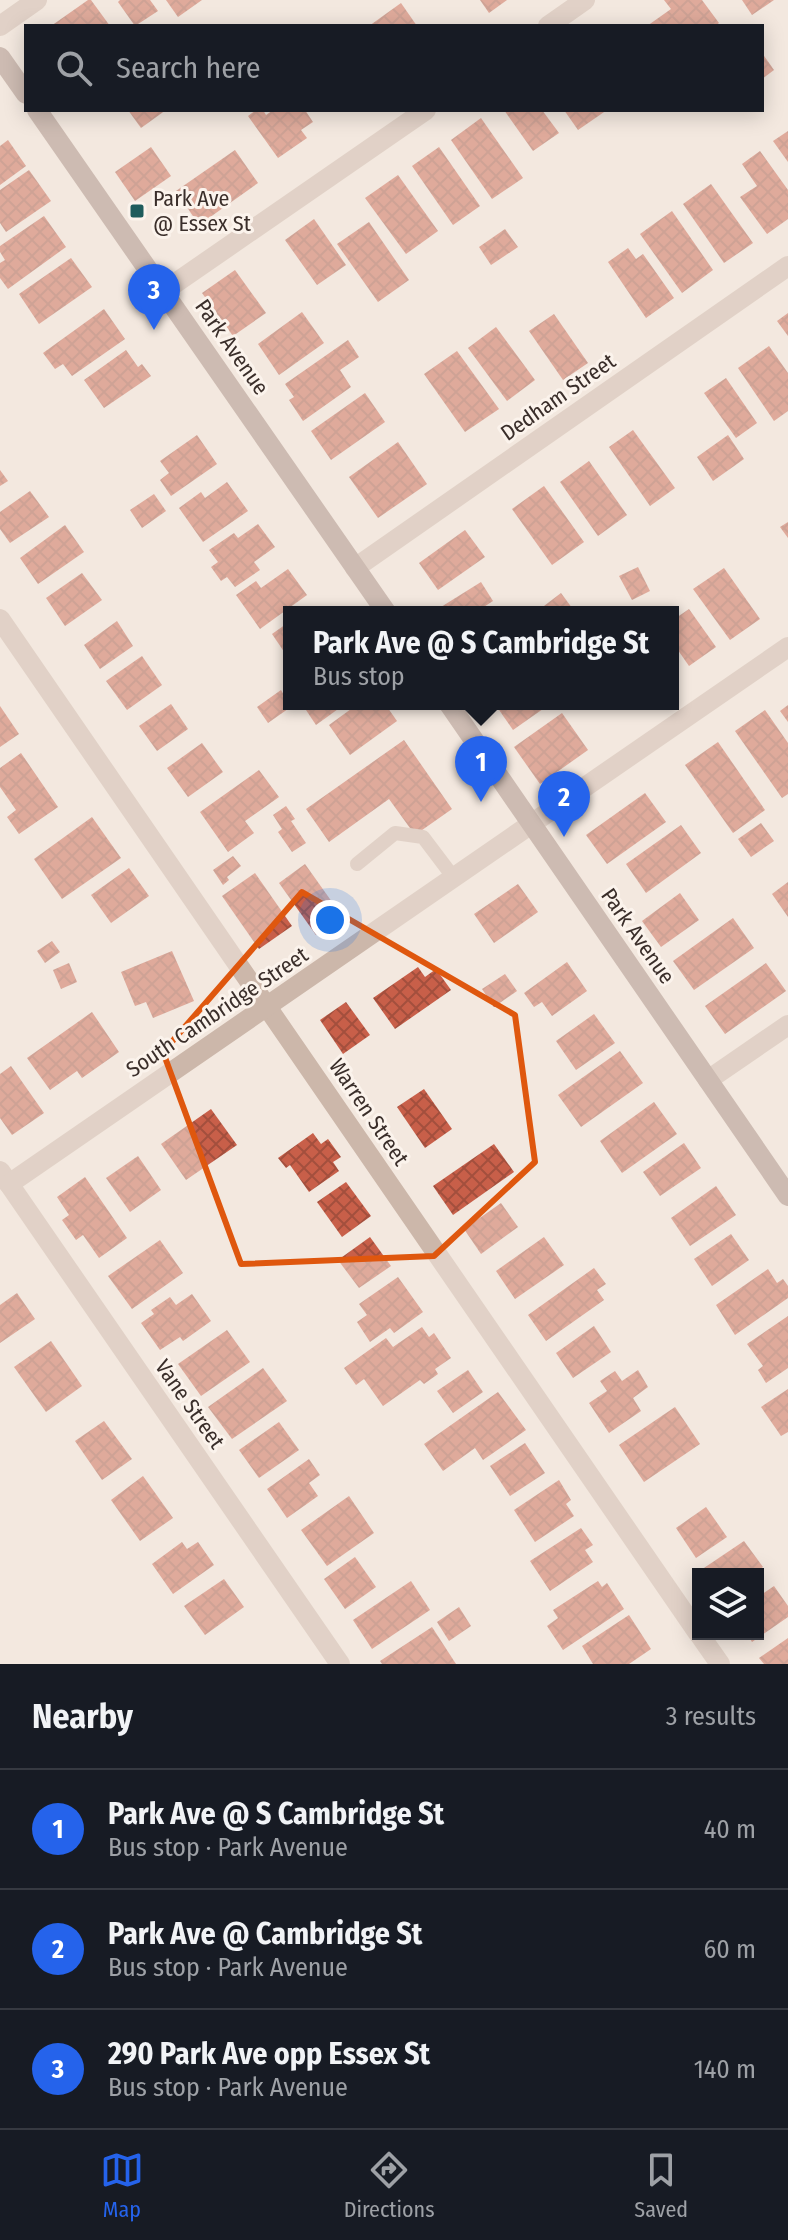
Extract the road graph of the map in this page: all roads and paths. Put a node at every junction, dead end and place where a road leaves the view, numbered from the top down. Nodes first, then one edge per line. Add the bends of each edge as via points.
1 (37, 0) edge
2 (585, 0) edge
3 (551, 24) edge
4 (0, 26) edge
5 (0, 57) edge
6 (24, 91) edge
7 (38, 112) edge
8 (423, 112) edge
9 (788, 266) edge
10 (164, 291) junction
11 (355, 568) junction
12 (382, 606) edge
13 (0, 619) edge
14 (788, 647) edge
15 (453, 710) edge
16 (532, 825) junction
17 (357, 864) dead end
18 (454, 878) junction
19 (268, 1006) junction
20 (788, 1025) edge
21 (708, 1080) junction
22 (4, 1178) edge
23 (788, 1196) edge
24 (692, 1624) edge
25 (703, 1640) edge
26 (340, 1664) edge
27 (720, 1664) edge

1 - 4 street
2 - 3 street
5 - 6 main road
7 - 10 main road, Park Avenue
8 - 10 street
9 - 11 street, Dedham Street
10 - 11 main road, Park Avenue
11 - 12 main road, Park Avenue
13 - 19 street, Warren Street
14 - 16 street, South Cambridge Street
15 - 16 main road, Park Avenue
16 - 18 street, South Cambridge Street
16 - 21 main road, Park Avenue
17 - 18 lane via 395,833 423,837
18 - 19 street, South Cambridge Street
19 - 22 street, South Cambridge Street
19 - 24 street, Warren Street
20 - 21 street
21 - 23 main road, Park Avenue
22 - 26 street, Vane Street
25 - 27 street, Warren Street

